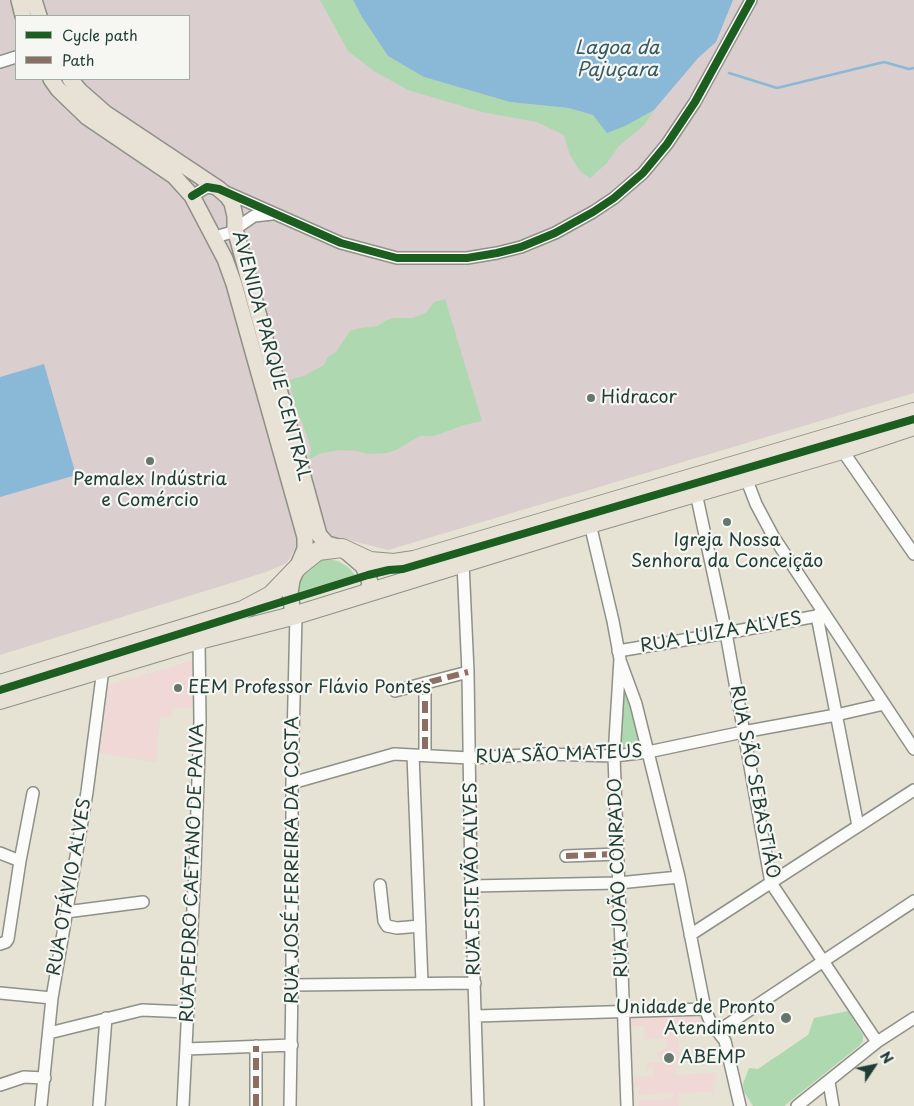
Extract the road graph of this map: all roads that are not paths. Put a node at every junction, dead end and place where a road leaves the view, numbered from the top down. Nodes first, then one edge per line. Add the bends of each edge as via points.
1 (19, 0) edge
2 (34, 0) edge
3 (751, 0) edge
4 (23, 15) edge
5 (39, 15) edge
6 (15, 57) edge
7 (0, 62) edge
8 (51, 80) edge
9 (71, 80) edge
10 (219, 189) junction
11 (192, 196) junction
12 (277, 214) junction
13 (235, 229) junction
14 (214, 237) junction
15 (914, 412) edge
16 (914, 426) edge
17 (842, 450) junction
18 (746, 478) junction
19 (696, 493) junction
20 (590, 524) junction
21 (342, 548) junction
22 (914, 554) edge
23 (463, 562) junction
24 (299, 566) junction
25 (368, 592) junction
26 (296, 614) junction
27 (820, 614) junction
28 (726, 633) junction
29 (199, 640) junction
30 (619, 655) junction
31 (103, 669) junction
32 (468, 672) junction
33 (424, 683) junction
34 (0, 684) edge
35 (395, 691) dead end
36 (0, 700) edge
37 (884, 704) junction
38 (836, 715) junction
39 (744, 732) junction
40 (914, 749) edge
41 (648, 752) junction
42 (413, 755) junction
43 (425, 755) junction
44 (614, 756) junction
45 (470, 758) junction
46 (292, 783) junction
47 (914, 790) edge
48 (33, 793) dead end
49 (858, 826) junction
50 (0, 853) edge
51 (617, 854) junction
52 (566, 856) dead end
53 (20, 861) junction
54 (679, 878) junction
55 (618, 883) junction
56 (771, 883) junction
57 (380, 885) dead end
58 (471, 886) junction
59 (914, 901) edge
60 (143, 902) dead end
61 (66, 912) junction
62 (420, 926) junction
63 (690, 935) junction
64 (0, 944) edge
65 (823, 962) junction
66 (475, 982) junction
67 (422, 983) junction
68 (292, 985) junction
69 (0, 993) edge
70 (52, 998) junction
71 (705, 1009) junction
72 (624, 1011) junction
73 (188, 1012) junction
74 (476, 1016) junction
75 (106, 1018) junction
76 (913, 1021) edge
77 (718, 1031) junction
78 (49, 1033) junction
79 (878, 1042) junction
80 (292, 1045) junction
81 (256, 1046) junction
82 (186, 1049) junction
83 (45, 1078) junction
84 (829, 1082) junction
85 (0, 1085) edge
86 (41, 1106) edge
87 (99, 1106) edge
88 (183, 1106) edge
89 (256, 1106) edge
90 (290, 1106) edge
91 (478, 1106) edge
92 (627, 1106) edge
93 (740, 1106) edge
94 (797, 1106) edge
95 (833, 1106) edge

1 - 4 main road
2 - 5 main road
3 - 12 street via 695,102 655,160 614,198 555,233 486,256 406,258 379,254 341,242
6 - 7 street
8 - 11 main road, AVENIDA PARQUE CENTRAL via 87,117 174,176
9 - 10 main road, AVENIDA PARQUE CENTRAL via 105,113
10 - 11 street via 207,188
10 - 12 street
10 - 13 main road, AVENIDA PARQUE CENTRAL via 232,203
11 - 14 main road, AVENIDA PARQUE CENTRAL
12 - 13 street via 257,214
13 - 14 street
13 - 21 main road, AVENIDA PARQUE CENTRAL via 319,534 327,544
14 - 24 main road, AVENIDA PARQUE CENTRAL via 234,284 305,537
15 - 21 highway via 414,560 394,563 370,561
16 - 17 highway
17 - 18 highway
17 - 22 street
18 - 19 highway
18 - 27 street via 773,536
19 - 20 highway
19 - 28 street, RUA SÃO SEBASTIÃO
20 - 23 highway
20 - 30 street
21 - 24 highway via 318,551
21 - 25 main road, AVENIDA PARQUE CENTRAL via 363,566 370,582
23 - 25 highway
23 - 32 street, RUA ESTEVÃO ALVES
24 - 26 main road, AVENIDA PARQUE CENTRAL via 290,593
24 - 34 highway via 271,595 243,610
25 - 26 highway
26 - 29 highway
26 - 46 street, RUA JOSÉ FERREIRA DA COSTA
27 - 28 street, RUA LUIZA ALVES
27 - 37 street
27 - 38 street
28 - 30 street, RUA LUIZA ALVES
28 - 39 street, RUA SÃO SEBASTIÃO
29 - 31 highway
29 - 73 street, RUA PEDRO CAETANO DE PAIVA via 200,720
30 - 41 street
30 - 44 street, RUA JOÃO CONRADO
31 - 36 highway
31 - 61 street, RUA OTÁVIO ALVES via 87,792
32 - 33 street
32 - 45 street, RUA ESTEVÃO ALVES
33 - 35 street
33 - 43 street
37 - 38 street, RUA SÃO MATEUS
37 - 40 street
38 - 39 street, RUA SÃO MATEUS
38 - 49 street
39 - 41 street, RUA SÃO MATEUS
39 - 56 street, RUA SÃO SEBASTIÃO
41 - 44 street, RUA SÃO MATEUS
41 - 54 street
42 - 43 street, RUA SÃO MATEUS
42 - 46 street, RUA SÃO MATEUS via 387,755
42 - 62 street
43 - 45 street, RUA SÃO MATEUS
44 - 45 street, RUA SÃO MATEUS via 544,754
44 - 51 street, RUA JOÃO CONRADO
45 - 58 street, RUA ESTEVÃO ALVES
46 - 68 street, RUA JOSÉ FERREIRA DA COSTA
47 - 49 street
48 - 53 street
49 - 56 street
50 - 53 street
51 - 52 street
51 - 55 street, RUA JOÃO CONRADO
53 - 64 street via 8,939
54 - 55 street
54 - 63 street
55 - 58 street
55 - 72 street, RUA JOÃO CONRADO
56 - 63 street
56 - 65 street, RUA SÃO SEBASTIÃO
57 - 62 street via 387,926
58 - 66 street, RUA ESTEVÃO ALVES
59 - 65 street
60 - 61 street
61 - 70 street, RUA OTÁVIO ALVES
62 - 67 street
63 - 71 street
65 - 77 street
65 - 79 street, RUA SÃO SEBASTIÃO
66 - 67 street
66 - 74 street, RUA ESTEVÃO ALVES
67 - 68 street
68 - 80 street, RUA JOSÉ FERREIRA DA COSTA
69 - 70 street
70 - 78 street, RUA OTÁVIO ALVES
71 - 72 street
71 - 77 street
72 - 74 street
72 - 92 street, RUA JOÃO CONRADO
73 - 75 street via 142,1010
73 - 82 street, RUA PEDRO CAETANO DE PAIVA
74 - 91 street, RUA ESTEVÃO ALVES
75 - 78 street
75 - 87 street
76 - 79 street
77 - 93 street via 728,1048
78 - 83 street, RUA OTÁVIO ALVES
79 - 84 street
80 - 81 street
80 - 90 street, RUA JOSÉ FERREIRA DA COSTA
81 - 82 street
81 - 89 street
82 - 88 street, RUA PEDRO CAETANO DE PAIVA
83 - 85 street via 24,1077
83 - 86 street, RUA OTÁVIO ALVES
84 - 94 street
84 - 95 street

